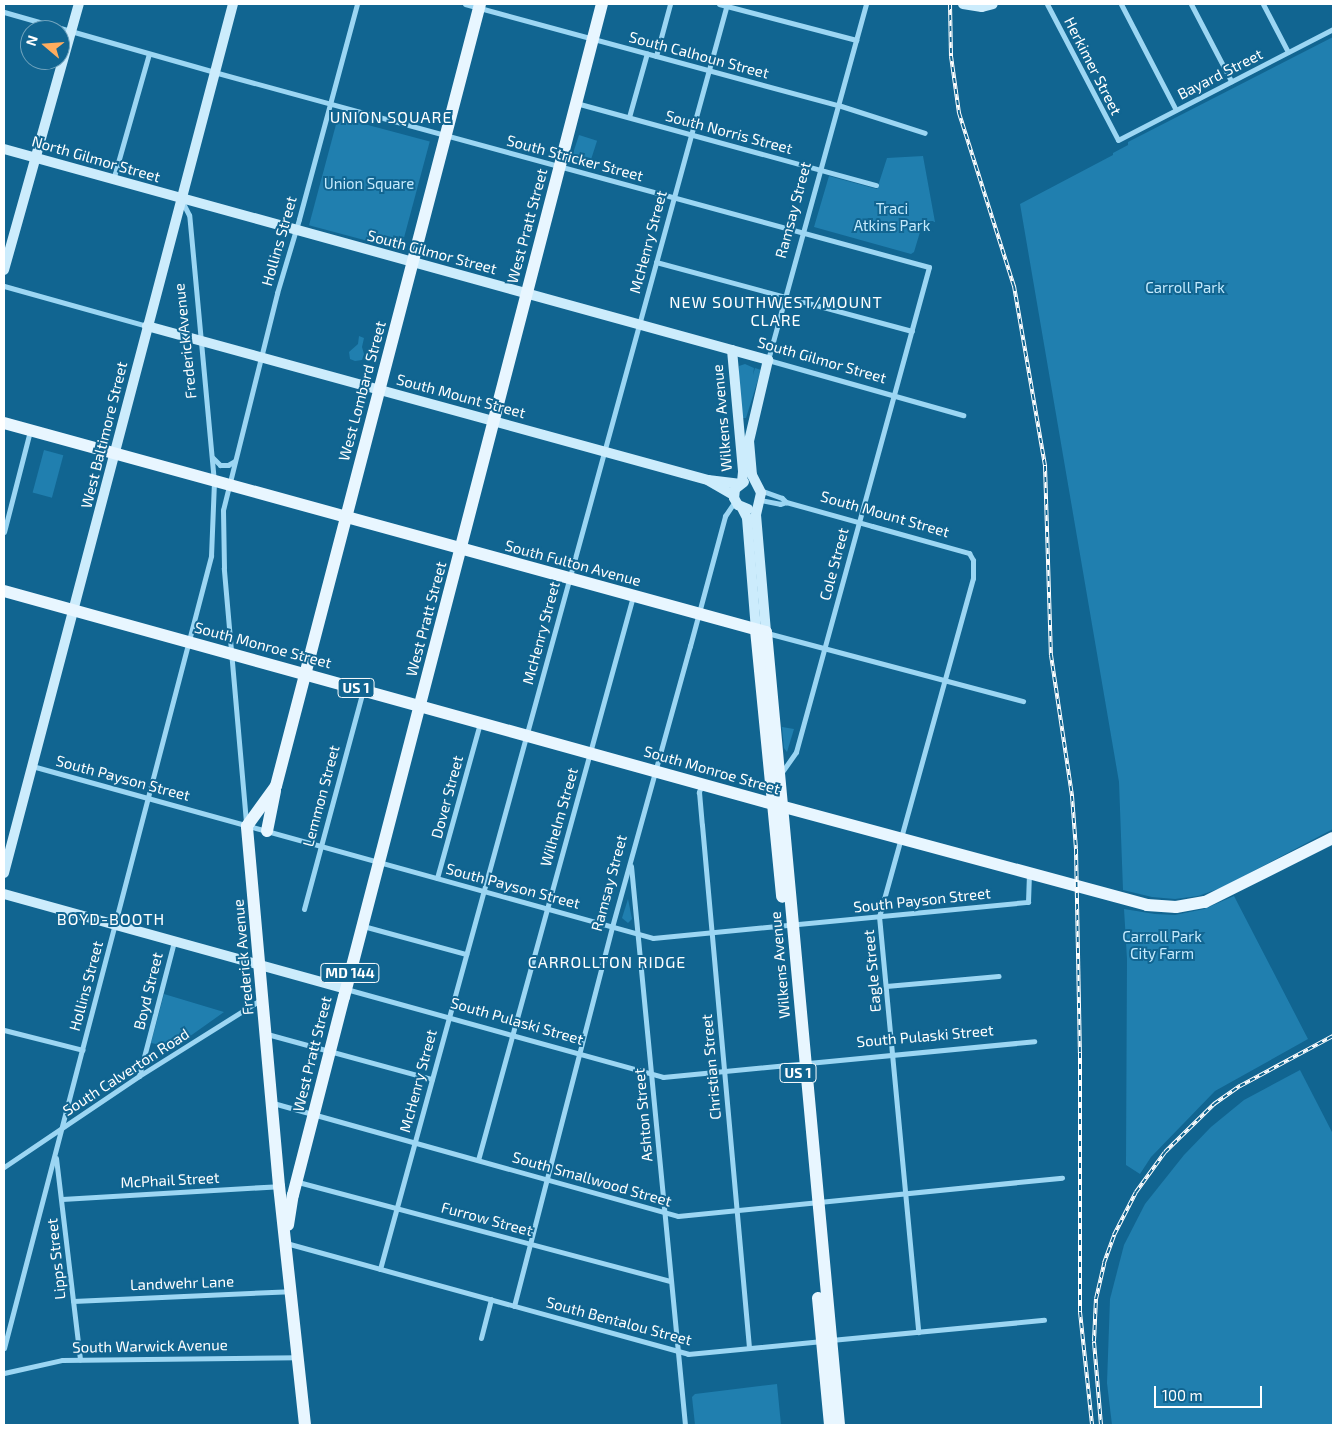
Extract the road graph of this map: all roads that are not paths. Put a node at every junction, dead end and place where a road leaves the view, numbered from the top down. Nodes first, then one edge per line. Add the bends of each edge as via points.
1 (79, 4) edge
2 (232, 4) edge
3 (356, 4) edge
4 (465, 4) edge
5 (602, 4) edge
6 (670, 4) edge
7 (719, 4) edge
8 (727, 4) edge
9 (866, 4) edge
10 (963, 4) edge
11 (993, 4) edge
12 (1047, 4) edge
13 (1120, 4) edge
14 (1191, 4) edge
15 (1263, 4) edge
16 (479, 6) edge
17 (4, 12) edge
18 (1333, 29) edge
19 (71, 31) junction
20 (593, 38) junction
21 (856, 40) junction
22 (1288, 52) junction
23 (647, 53) junction
24 (149, 54) junction
25 (656, 56) junction
26 (708, 70) junction
27 (214, 72) junction
28 (1231, 81) junction
29 (576, 103) junction
30 (330, 104) junction
31 (838, 105) junction
32 (1176, 110) junction
33 (629, 117) junction
34 (925, 133) dead end
35 (691, 134) junction
36 (445, 135) junction
37 (1118, 140) joint
38 (4, 149) edge
39 (35, 158) junction
40 (559, 166) junction
41 (820, 170) junction
42 (113, 180) junction
43 (876, 185) dead end
44 (673, 198) junction
45 (181, 199) junction
46 (295, 230) junction
47 (803, 233) junction
48 (412, 262) junction
49 (656, 262) junction
50 (929, 267) joint
51 (4, 270) edge
52 (4, 286) edge
53 (526, 293) junction
54 (785, 297) junction
55 (638, 324) junction
56 (147, 326) junction
57 (912, 331) junction
58 (201, 340) junction
59 (732, 350) junction
60 (260, 357) junction
61 (768, 360) junction
62 (379, 389) junction
63 (894, 396) junction
64 (963, 415) dead end
65 (494, 421) junction
66 (4, 423) edge
67 (752, 424) joint
68 (30, 431) junction
69 (603, 451) junction
70 (115, 454) junction
71 (212, 456) junction
72 (234, 461) junction
73 (708, 480) junction
74 (214, 482) junction
75 (740, 483) junction
76 (228, 485) junction
77 (759, 494) junction
78 (737, 502) junction
79 (786, 502) junction
80 (345, 517) junction
81 (859, 522) junction
82 (4, 532) edge
83 (461, 549) junction
84 (973, 560) joint
85 (568, 578) junction
86 (4, 591) edge
87 (633, 596) junction
88 (73, 610) junction
89 (698, 614) junction
90 (761, 631) junction
91 (188, 642) junction
92 (824, 648) junction
93 (231, 653) junction
94 (305, 673) junction
95 (944, 682) junction
96 (363, 690) junction
97 (1023, 701) dead end
98 (420, 706) junction
99 (480, 722) junction
100 (526, 735) junction
101 (590, 753) junction
102 (32, 766) junction
103 (655, 771) junction
104 (780, 778) junction
105 (702, 784) junction
106 (276, 786) junction
107 (148, 798) junction
108 (778, 805) junction
109 (247, 826) junction
110 (267, 831) junction
111 (1333, 838) edge
112 (901, 839) junction
113 (321, 846) junction
114 (380, 862) junction
115 (630, 862) junction
116 (4, 873) edge
117 (1033, 875) junction
118 (437, 878) junction
119 (483, 891) junction
120 (4, 894) edge
121 (304, 909) dead end
122 (547, 909) junction
123 (879, 916) junction
124 (115, 925) junction
125 (788, 925) junction
126 (362, 926) junction
127 (612, 927) junction
128 (711, 932) junction
129 (639, 934) junction
130 (174, 941) junction
131 (466, 954) junction
132 (260, 965) junction
133 (1000, 976) dead end
134 (886, 986) junction
135 (346, 989) junction
136 (263, 998) junction
137 (449, 1017) junction
138 (4, 1030) edge
139 (266, 1034) junction
140 (513, 1035) junction
141 (1034, 1041) dead end
142 (83, 1050) junction
143 (330, 1051) junction
144 (579, 1054) junction
145 (892, 1054) junction
146 (801, 1064) junction
147 (724, 1071) junction
148 (652, 1074) junction
149 (140, 1076) junction
150 (432, 1080) junction
151 (272, 1103) junction
152 (314, 1114) junction
153 (62, 1129) junction
154 (415, 1142) junction
155 (55, 1155) junction
156 (478, 1160) junction
157 (4, 1167) edge
158 (1062, 1178) dead end
159 (547, 1179) junction
160 (296, 1181) junction
161 (278, 1186) junction
162 (905, 1193) junction
163 (62, 1199) junction
164 (814, 1202) junction
165 (396, 1210) junction
166 (737, 1210) junction
167 (665, 1212) junction
168 (286, 1242) junction
169 (530, 1243) junction
170 (380, 1269) junction
171 (672, 1281) junction
172 (291, 1291) junction
173 (491, 1300) junction
174 (73, 1301) junction
175 (514, 1306) junction
176 (1044, 1320) dead end
177 (918, 1332) junction
178 (481, 1338) dead end
179 (826, 1341) junction
180 (4, 1348) edge
181 (749, 1348) junction
182 (678, 1352) junction
183 (298, 1357) junction
184 (80, 1360) junction
185 (4, 1374) edge
186 (305, 1425) edge
187 (685, 1425) edge
188 (830, 1425) edge
189 (839, 1425) edge

1 - 19 street
2 - 27 street, West Baltimore Street
3 - 30 street, Hollins Street
4 - 16 street, South Calhoun Street
5 - 20 main road, West Pratt Street
6 - 25 street
7 - 8 street
8 - 21 street
8 - 26 street, McHenry Street
9 - 21 street, Ramsay Street
10 - 11 street via 982,7
12 - 37 street, Herkimer Street
13 - 32 street
14 - 28 street
15 - 22 street
16 - 20 street, South Calhoun Street
16 - 36 main road, West Lombard Street
17 - 19 street, South Stricker Street
18 - 22 street, Bayard Street
19 - 24 street, South Stricker Street
19 - 39 street
20 - 23 street, South Calhoun Street
20 - 29 main road, West Pratt Street
21 - 31 street, Ramsay Street
22 - 28 street, Bayard Street
23 - 25 street, South Calhoun Street
23 - 33 street
24 - 27 street, South Stricker Street
24 - 42 street
25 - 26 street, South Calhoun Street
26 - 31 street, South Calhoun Street
26 - 35 street, McHenry Street
27 - 30 street, South Stricker Street
27 - 45 street, West Baltimore Street
28 - 32 street, Bayard Street
29 - 33 street, South Norris Street
29 - 40 main road, West Pratt Street
30 - 36 street, South Stricker Street
30 - 46 street, Hollins Street
31 - 34 street, South Calhoun Street
31 - 41 street, Ramsay Street
32 - 37 street, Bayard Street
33 - 35 street, South Norris Street
35 - 41 street, South Norris Street
35 - 44 street, McHenry Street
36 - 40 street, South Stricker Street
36 - 48 main road, West Lombard Street
38 - 39 street, North Gilmor Street
39 - 42 street, North Gilmor Street
39 - 51 street
40 - 44 street, South Stricker Street
40 - 53 main road, West Pratt Street
41 - 43 street, South Norris Street
41 - 47 street, Ramsay Street
42 - 45 street, North Gilmor Street
44 - 47 street, South Stricker Street
44 - 49 street, McHenry Street
45 - 46 street, South Gilmor Street
45 - 56 street, West Baltimore Street
45 - 58 street, Frederick Avenue via 189,216
46 - 48 street, South Gilmor Street
46 - 60 street, Hollins Street
47 - 50 street, South Stricker Street
47 - 54 street, Ramsay Street
48 - 53 street, South Gilmor Street
48 - 62 main road, West Lombard Street
49 - 54 street
49 - 55 street, McHenry Street
50 - 57 street, Cole Street
52 - 56 street
53 - 55 street, South Gilmor Street
53 - 65 main road, West Pratt Street
54 - 57 street
54 - 61 street, Ramsay Street
55 - 59 street, South Gilmor Street
55 - 69 street, McHenry Street
56 - 58 street, South Mount Street
56 - 70 street, West Baltimore Street
57 - 63 street, Cole Street
58 - 60 street, South Mount Street
58 - 71 street, Frederick Avenue
59 - 61 street, South Gilmor Street
59 - 75 street, Wilkens Avenue via 743,472
60 - 62 street, South Mount Street
60 - 72 street, Hollins Street
61 - 63 street, South Gilmor Street
61 - 67 street, Ramsay Street
62 - 65 street, South Mount Street
62 - 80 main road, West Lombard Street
63 - 64 street, South Gilmor Street
63 - 81 street, Cole Street
65 - 69 street, South Mount Street
65 - 83 main road, West Pratt Street
66 - 68 main road, South Fulton Avenue
67 - 77 street, Wilkens Avenue via 749,441 752,474
68 - 70 main road, South Fulton Avenue
68 - 82 street
69 - 73 street, South Mount Street
69 - 85 street, McHenry Street
70 - 74 main road, South Fulton Avenue
70 - 88 street, West Baltimore Street
71 - 72 street via 220,465
71 - 74 street, Frederick Avenue
72 - 76 street, Hollins Street
73 - 75 street, South Mount Street
73 - 78 street, South Mount Street
74 - 76 main road, South Fulton Avenue
74 - 91 street, Hollins Street via 211,556
75 - 77 street, South Mount Street via 749,481
75 - 78 street
76 - 80 main road, South Fulton Avenue
76 - 93 street, Frederick Avenue via 222,538
77 - 78 street via 753,507
77 - 79 street, South Mount Street via 782,498
77 - 79 street, South Mount Street via 780,504
77 - 90 street, Wilkens Avenue via 756,515
78 - 89 street, Ramsay Street via 726,514
78 - 90 street, Wilkens Avenue via 747,518
79 - 81 street, South Mount Street
80 - 83 main road, South Fulton Avenue
80 - 94 main road, West Lombard Street
81 - 84 street, South Mount Street via 969,553
81 - 92 street, Cole Street
83 - 85 main road, South Fulton Avenue
83 - 98 main road, West Pratt Street / MD 144
84 - 95 street, Eagle Street via 973,578
85 - 87 main road, South Fulton Avenue
85 - 100 street, McHenry Street
86 - 88 main road, US 1
87 - 89 main road, South Fulton Avenue
87 - 101 street, Wilhelm Street
88 - 91 main road, South Monroe Street / US 1
88 - 102 street, West Baltimore Street
89 - 90 main road, South Fulton Avenue
89 - 103 street, Ramsay Street
90 - 92 street, South Fulton Avenue
90 - 104 main road, Wilkens Avenue / US 1
90 - 108 main road, Wilkens Avenue
91 - 93 main road, South Monroe Street / US 1
91 - 107 street, Hollins Street
92 - 95 street, South Fulton Avenue
92 - 104 street, Cole Street via 796,752
93 - 94 main road, South Monroe Street / US 1
93 - 109 street, Frederick Avenue
94 - 96 main road, South Monroe Street / US 1
94 - 106 main road, West Lombard Street
95 - 97 street, South Fulton Avenue
95 - 112 street, Eagle Street
96 - 98 main road, South Monroe Street / US 1
96 - 113 street, Lemmon Street
98 - 99 main road, South Monroe Street / US 1
98 - 114 main road, West Pratt Street / MD 144
99 - 100 main road, South Monroe Street / US 1
99 - 118 street, Dover Street
100 - 101 main road, South Monroe Street / US 1
100 - 119 street, McHenry Street
101 - 103 main road, South Monroe Street / US 1
101 - 122 street, Wilhelm Street
102 - 107 street, South Payson Street
102 - 116 street, West Baltimore Street
103 - 105 main road, South Monroe Street / US 1
103 - 115 street, Ramsay Street
104 - 108 main road, Wilkens Avenue / US 1
105 - 108 main road, South Monroe Street / US 1
105 - 128 street, Christian Street via 699,792
106 - 109 main road, West Lombard Street
106 - 110 main road, West Lombard Street
107 - 109 street, South Payson Street
107 - 124 street, Hollins Street
108 - 112 main road, South Monroe Street
108 - 125 main road, Wilkens Avenue / US 1
109 - 110 street, South Payson Street
109 - 132 main road, Frederick Avenue / MD 144
110 - 113 street, South Payson Street
111 - 117 main road, South Monroe Street via 1205,902 1176,907 1126,900
112 - 117 main road, South Monroe Street
112 - 123 street, Eagle Street
113 - 114 street, South Payson Street
113 - 121 street, Lemmon Street
114 - 118 street, South Payson Street
114 - 126 main road, West Pratt Street / MD 144
115 - 127 street, Ramsay Street
115 - 129 street, Ashton Street
117 - 123 street, South Payson Street via 1028,902
118 - 119 street, South Payson Street
119 - 122 street, South Payson Street
119 - 131 street, McHenry Street
120 - 124 street, South Pulaski Street
122 - 127 street, South Payson Street
122 - 140 street, Wilhelm Street
123 - 125 street, South Payson Street
123 - 134 street, Eagle Street
124 - 130 street, South Pulaski Street
124 - 142 street, Hollins Street
125 - 128 street, South Payson Street
125 - 146 main road, Wilkens Avenue / US 1
126 - 131 street
126 - 135 main road, West Pratt Street / MD 144
127 - 129 street, South Payson Street
127 - 144 street, Ramsay Street
128 - 129 street, South Payson Street via 653,938
128 - 147 street, Christian Street
129 - 148 street, Ashton Street
130 - 132 street, South Pulaski Street
130 - 149 street, Boyd Street
131 - 137 street, McHenry Street
132 - 135 street, South Pulaski Street
132 - 136 main road, Frederick Avenue / MD 144
133 - 134 street
134 - 145 street, Eagle Street
135 - 137 street, South Pulaski Street
135 - 143 main road, West Pratt Street / MD 144
136 - 139 main road, Frederick Avenue / MD 144
136 - 149 street, South Calverton Road
137 - 140 street, South Pulaski Street
137 - 150 street, McHenry Street
138 - 142 street
139 - 143 street
139 - 151 main road, Frederick Avenue / MD 144
140 - 144 street, South Pulaski Street
140 - 156 street, Wilhelm Street
141 - 145 street, South Pulaski Street
142 - 153 street, Hollins Street
143 - 150 street
143 - 152 main road, West Pratt Street / MD 144
144 - 148 street, South Pulaski Street
144 - 159 street, Ramsay Street
145 - 146 street, South Pulaski Street
145 - 162 street, Eagle Street
146 - 147 street, South Pulaski Street
146 - 164 main road, Wilkens Avenue / US 1
147 - 148 street, South Pulaski Street via 663,1077
147 - 166 street, Christian Street
148 - 167 street, Ashton Street
149 - 153 street, South Calverton Road
150 - 154 street, McHenry Street
151 - 152 street, South Smallwood Street
151 - 161 main road, Frederick Avenue / MD 144
152 - 154 street, South Smallwood Street
152 - 160 main road, West Pratt Street / MD 144
153 - 155 street, Hollins Street
153 - 157 street, South Calverton Road
154 - 156 street, South Smallwood Street
154 - 165 street, McHenry Street
155 - 163 street, Lipps Street
155 - 180 street, Hollins Street
156 - 159 street, South Smallwood Street
158 - 162 street, South Smallwood Street
159 - 167 street, South Smallwood Street
159 - 169 street, Ramsay Street
160 - 165 street, Furrow Street
160 - 168 main road, West Pratt Street / MD 144
161 - 163 street, McPhail Street
161 - 168 main road, Frederick Avenue / MD 144
162 - 164 street, South Smallwood Street
162 - 177 street, Eagle Street
163 - 174 street, Lipps Street
164 - 166 street, South Smallwood Street
164 - 179 main road, Wilkens Avenue / US 1
165 - 169 street, Furrow Street via 408,1210
165 - 170 street, McHenry Street
166 - 167 street, South Smallwood Street via 678,1216
166 - 181 street, Christian Street
167 - 171 street, Ashton Street
168 - 170 street, South Bentalou Street
168 - 172 main road, Frederick Avenue / MD 144
169 - 171 street, Furrow Street
169 - 175 street, Ramsay Street
170 - 173 street, South Bentalou Street
171 - 182 street, Ashton Street
172 - 174 street, Landwehr Lane
172 - 183 main road, Frederick Avenue / MD 144
173 - 175 street, South Bentalou Street
173 - 178 street
174 - 184 street, Lipps Street
175 - 182 street, South Bentalou Street
176 - 177 street, South Bentalou Street
177 - 179 street, South Bentalou Street
179 - 181 street, South Bentalou Street
179 - 188 main road, Wilkens Avenue / US 1
179 - 189 main road, Wilkens Avenue / US 1
181 - 182 street, South Bentalou Street via 688,1354
182 - 187 street, Ashton Street
183 - 184 street, South Warwick Avenue
183 - 186 main road, Frederick Avenue / MD 144
184 - 185 street, South Warwick Avenue via 46,1362

